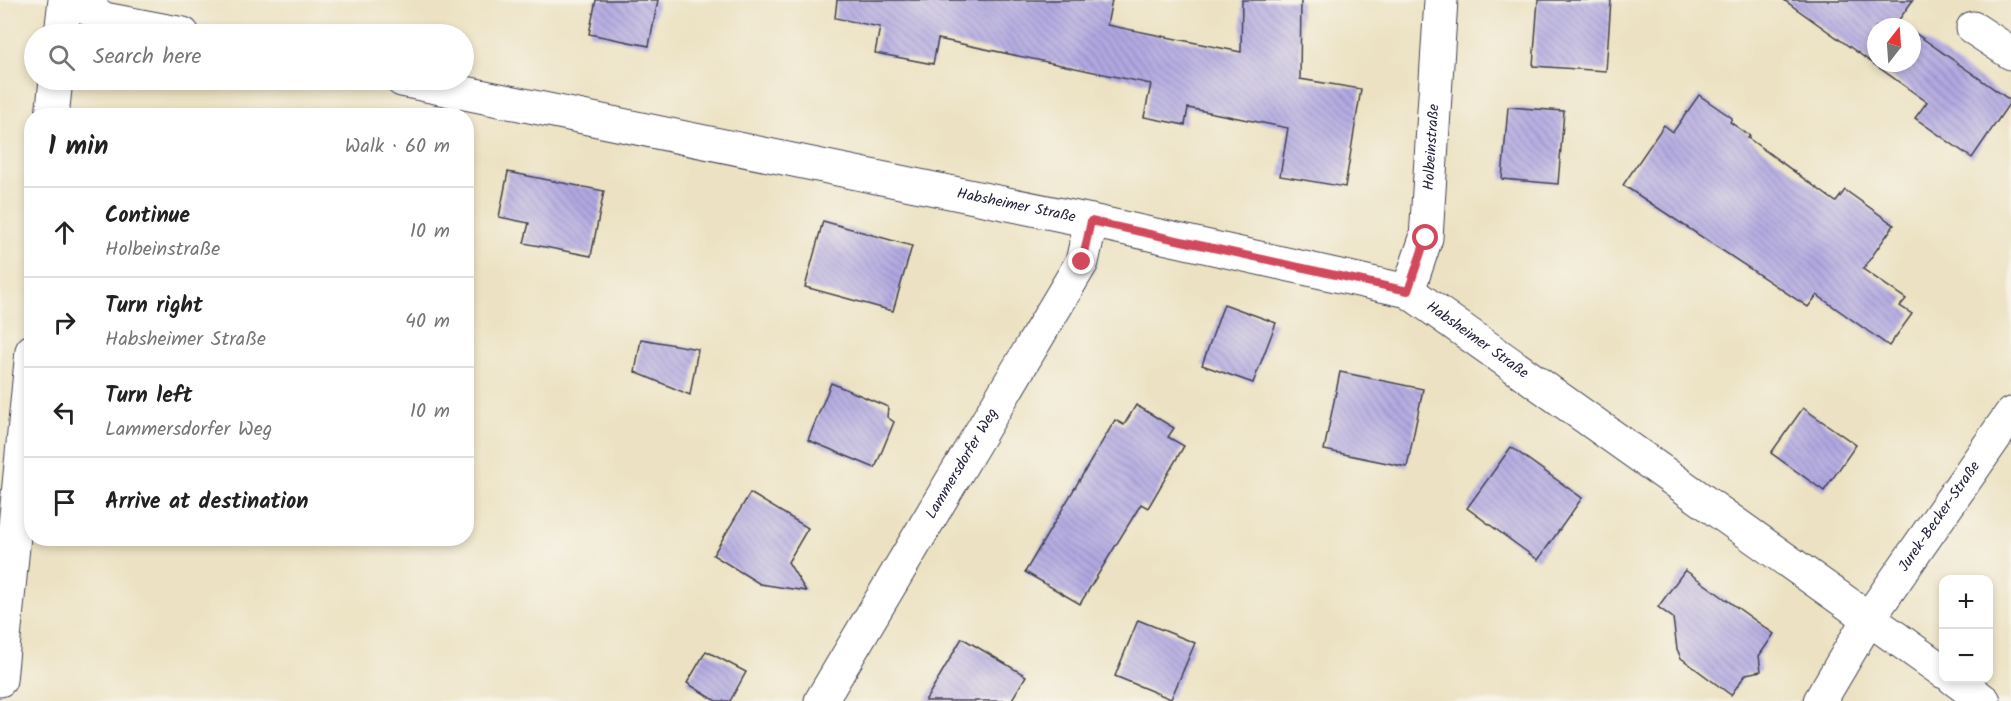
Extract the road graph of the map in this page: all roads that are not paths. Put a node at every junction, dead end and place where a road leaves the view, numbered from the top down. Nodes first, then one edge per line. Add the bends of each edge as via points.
1 (65, 0) edge
2 (76, 0) edge
3 (1441, 0) edge
4 (62, 24) edge
5 (130, 24) edge
6 (1973, 28) dead end
7 (2011, 53) edge
8 (55, 90) edge
9 (451, 90) edge
10 (53, 108) edge
11 (1091, 221) junction
12 (1408, 291) junction
13 (2011, 414) edge
14 (24, 433) edge
15 (1869, 618) junction
16 (1939, 668) edge
17 (0, 680) edge
18 (1960, 683) edge
19 (821, 701) edge
20 (1820, 701) edge
21 (1984, 701) edge

1 - 4 street
2 - 5 street via 104,19
3 - 12 street, Holbeinstraße via 1426,238
6 - 7 street
8 - 10 street
9 - 11 street, Habsheimer Straße
11 - 12 street, Habsheimer Straße
11 - 19 street, Lammersdorfer Weg via 1082,262
12 - 15 street, Habsheimer Straße
13 - 15 street, Jurek-Becker-Straße
14 - 17 street
15 - 16 street, Habsheimer Straße
15 - 20 street, Jurek-Becker-Straße
18 - 21 street

